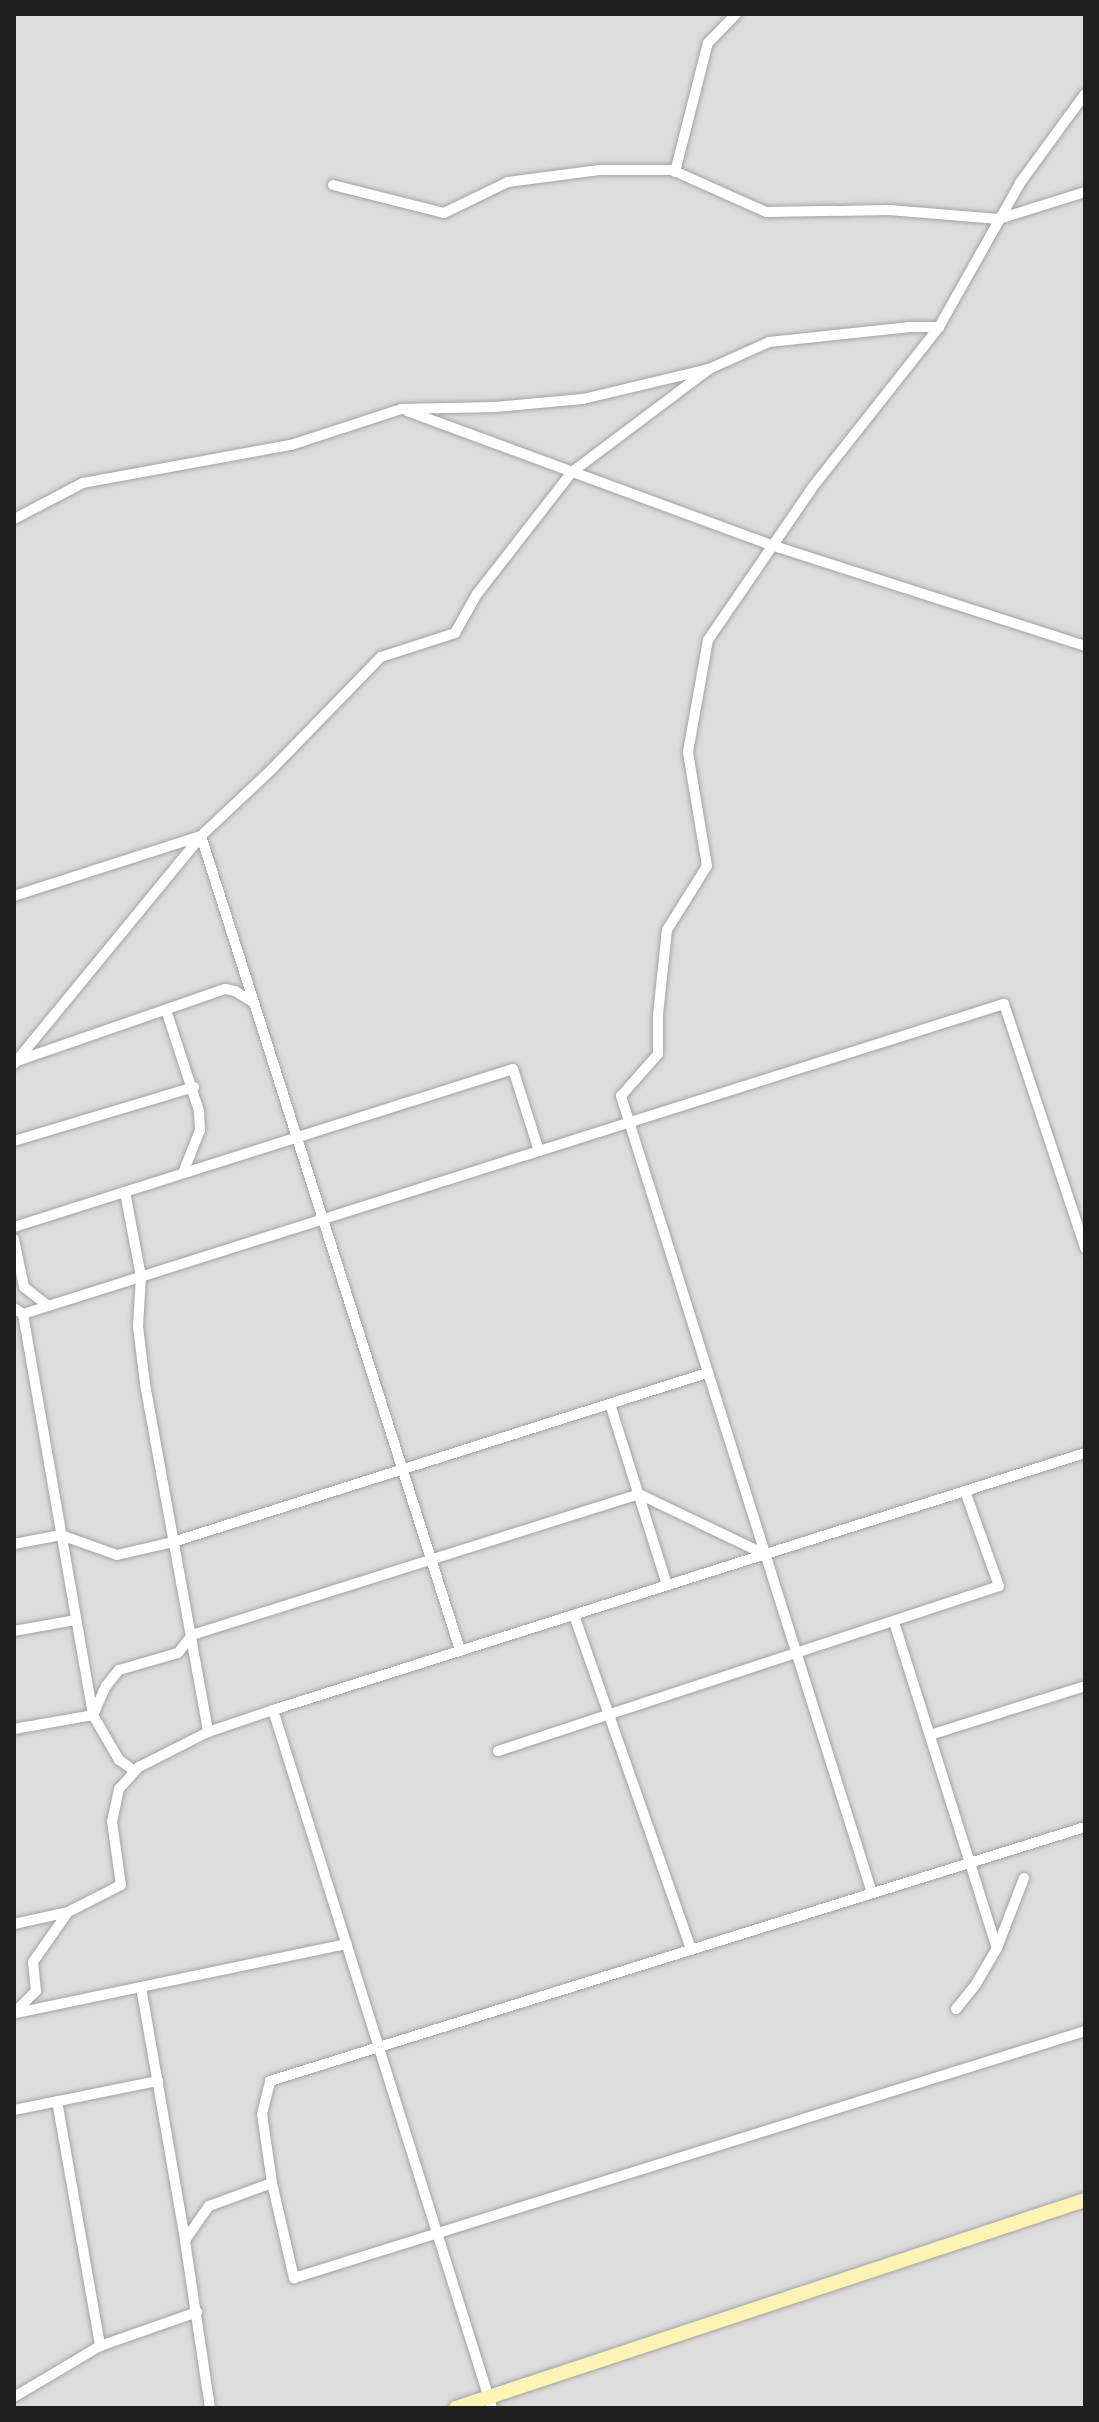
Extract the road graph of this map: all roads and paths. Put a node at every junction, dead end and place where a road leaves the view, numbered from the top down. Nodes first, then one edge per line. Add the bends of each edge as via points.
1 (736, 14) edge
2 (1085, 94) edge
3 (675, 172) junction
4 (333, 185) dead end
5 (1085, 192) edge
6 (999, 219) junction
7 (939, 327) junction
8 (709, 369) junction
9 (401, 409) junction
10 (572, 472) junction
11 (14, 519) edge
12 (771, 545) junction
13 (1085, 646) edge
14 (201, 836) junction
15 (14, 896) edge
16 (254, 1003) junction
17 (166, 1010) junction
18 (15, 1063) edge
19 (194, 1087) junction
20 (628, 1123) junction
21 (297, 1137) junction
22 (14, 1141) edge
23 (539, 1151) junction
24 (183, 1173) junction
25 (125, 1192) junction
26 (323, 1219) junction
27 (14, 1227) edge
28 (14, 1239) edge
29 (1085, 1248) edge
30 (141, 1277) junction
31 (48, 1306) junction
32 (18, 1311) edge
33 (707, 1373) junction
34 (610, 1404) junction
35 (1085, 1453) edge
36 (403, 1470) junction
37 (965, 1491) junction
38 (639, 1494) junction
39 (61, 1535) junction
40 (173, 1542) junction
41 (14, 1544) edge
42 (764, 1554) junction
43 (431, 1560) junction
44 (667, 1585) junction
45 (574, 1615) junction
46 (76, 1620) junction
47 (894, 1622) junction
48 (14, 1631) edge
49 (192, 1635) junction
50 (460, 1650) junction
51 (795, 1652) junction
52 (1085, 1686) edge
53 (273, 1710) junction
54 (608, 1714) junction
55 (93, 1715) junction
56 (14, 1729) edge
57 (208, 1732) junction
58 (930, 1735) junction
59 (498, 1751) dead end
60 (135, 1771) junction
61 (1085, 1827) edge
62 (970, 1863) junction
63 (1024, 1878) dead end
64 (872, 1893) junction
65 (68, 1912) junction
66 (14, 1924) edge
67 (347, 1944) junction
68 (997, 1948) junction
69 (691, 1950) junction
70 (141, 1987) junction
71 (956, 2009) dead end
72 (14, 2013) edge
73 (1085, 2031) edge
74 (380, 2048) junction
75 (158, 2081) junction
76 (57, 2101) junction
77 (14, 2110) edge
78 (272, 2183) junction
79 (1085, 2200) edge
80 (438, 2232) junction
81 (185, 2240) junction
82 (197, 2312) junction
83 (100, 2346) junction
84 (14, 2397) edge
85 (491, 2403) edge
86 (210, 2408) edge
87 (456, 2408) edge

1 - 3 street via 708,43
2 - 6 street
3 - 4 street via 599,170 508,182 444,213
3 - 6 street via 766,212 889,210
5 - 6 street
6 - 7 street
7 - 8 street via 769,342
7 - 12 street
8 - 9 street via 583,399
8 - 10 street
9 - 10 street
9 - 11 street via 291,445 83,483
10 - 12 street
10 - 14 street via 477,594 455,633 381,657
12 - 13 street
12 - 20 street via 708,640 688,752 707,866 667,930 658,1054 621,1096
14 - 15 street
14 - 16 street
14 - 18 street
16 - 17 street via 225,989
16 - 21 street
17 - 18 street
17 - 19 street
19 - 22 street
19 - 24 street via 200,1130
20 - 23 street
20 - 29 street via 1004,1004
20 - 33 street
21 - 23 street via 513,1069
21 - 24 street
21 - 26 street
23 - 26 street
24 - 25 street
25 - 27 street
25 - 30 street
26 - 30 street
26 - 36 street
28 - 31 street via 24,1287
30 - 31 street
30 - 40 street via 138,1326
31 - 32 street
32 - 39 street
33 - 34 street
33 - 42 street
34 - 36 street
34 - 38 street
35 - 37 street
36 - 40 street
36 - 43 street
37 - 42 street
37 - 47 street via 999,1586
38 - 42 street
38 - 43 street
38 - 44 street
39 - 40 street via 117,1555
39 - 41 street
39 - 46 street
40 - 49 street
42 - 44 street
42 - 51 street
43 - 49 street
43 - 50 street
44 - 45 street
45 - 50 street
45 - 54 street
46 - 48 street
46 - 55 street
47 - 51 street
47 - 58 street
49 - 55 street via 178,1653 119,1670
49 - 57 street
50 - 53 street
51 - 54 street
51 - 64 street
52 - 58 street
53 - 57 street
53 - 67 street
54 - 59 street
54 - 69 street
55 - 56 street
55 - 60 street via 119,1760
57 - 60 street
58 - 62 street
60 - 65 street via 119,1789 112,1822 121,1885
61 - 62 street
62 - 64 street
62 - 68 street
63 - 68 street
64 - 69 street
65 - 66 street
65 - 72 street via 33,1962 36,1991
67 - 70 street
67 - 74 street
68 - 71 street
69 - 74 street
70 - 72 street
70 - 75 street
73 - 80 street
74 - 78 street via 270,2081 262,2114
74 - 80 street
75 - 76 street
75 - 81 street
76 - 77 street
76 - 83 street
78 - 80 street via 294,2278
78 - 81 street via 209,2206
79 - 85 main road
80 - 85 street
81 - 82 street
82 - 83 street
82 - 86 street
83 - 84 street
85 - 87 main road

